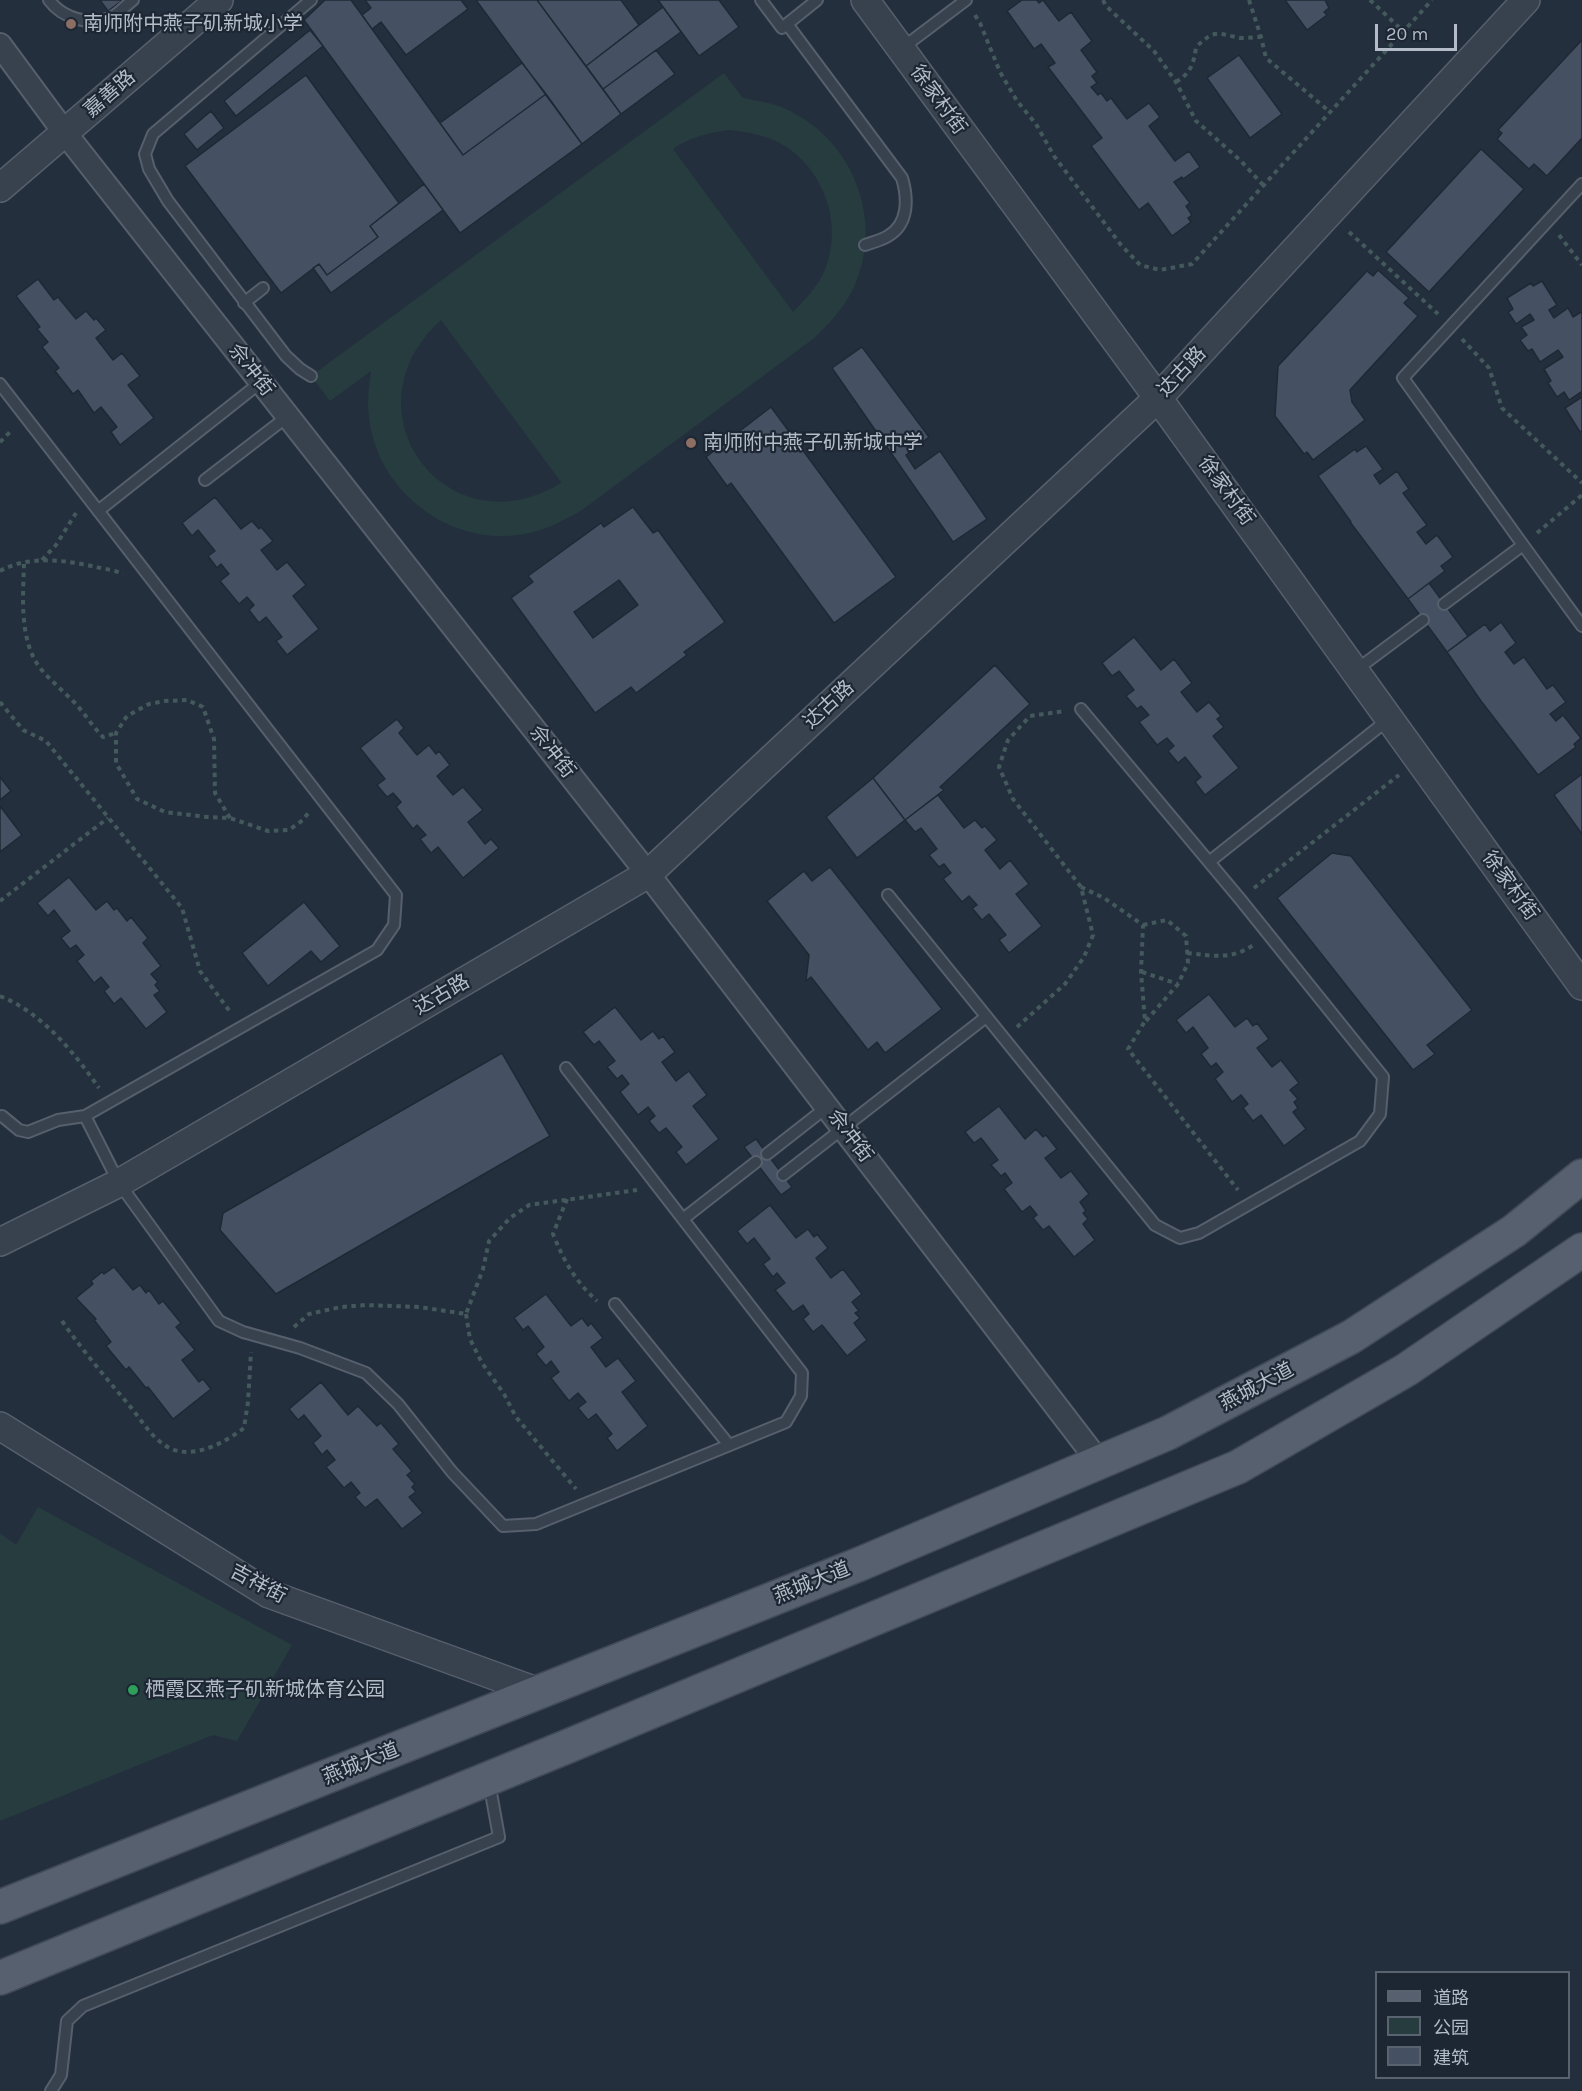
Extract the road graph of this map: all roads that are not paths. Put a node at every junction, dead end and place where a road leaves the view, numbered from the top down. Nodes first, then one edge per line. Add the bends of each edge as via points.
1 (49, 0) edge
2 (133, 0) edge
3 (219, 0) edge
4 (311, 0) edge
5 (761, 0) edge
6 (817, 0) edge
7 (865, 0) edge
8 (965, 0) edge
9 (1526, 0) edge
10 (787, 24) junction
11 (0, 45) edge
12 (900, 49) junction
13 (65, 132) junction
14 (1582, 184) edge
15 (0, 188) edge
16 (865, 245) dead end
17 (263, 288) dead end
18 (244, 303) junction
19 (311, 376) dead end
20 (261, 382) junction
21 (0, 384) edge
22 (1158, 398) junction
23 (288, 416) junction
24 (205, 480) dead end
25 (98, 511) junction
26 (1523, 545) junction
27 (1444, 604) dead end
28 (1423, 620) dead end
29 (1582, 626) edge
30 (1356, 670) junction
31 (1081, 709) road end
32 (1389, 719) junction
33 (1209, 862) junction
34 (648, 874) junction
35 (888, 895) dead end
36 (1582, 986) edge
37 (987, 1017) junction
38 (566, 1068) dead end
39 (827, 1107) junction
40 (2, 1116) dead end
41 (85, 1116) junction
42 (843, 1127) junction
43 (767, 1154) dead end
44 (756, 1162) dead end
45 (783, 1175) dead end
46 (1582, 1176) edge
47 (119, 1183) junction
48 (683, 1219) junction
49 (0, 1242) edge
50 (1582, 1250) edge
51 (615, 1304) road end
52 (0, 1426) edge
53 (729, 1445) junction
54 (1099, 1462) junction
55 (539, 1692) junction
56 (489, 1779) junction
57 (0, 1907) edge
58 (0, 1978) edge
59 (51, 2091) edge

1 - 2 lane via 57,10 85,22 111,18
3 - 13 street, 嘉善路
4 - 18 lane via 153,134 145,154 149,169 168,201
5 - 10 lane via 782,28
6 - 10 lane
7 - 12 street, 徐家村街
8 - 12 lane
9 - 22 street, 达古路
10 - 16 lane via 902,178 906,193 900,226 888,236
11 - 13 street, 佘冲街
12 - 22 street, 徐家村街
13 - 15 street, 嘉善路
13 - 20 street, 佘冲街
14 - 26 lane via 1403,378
17 - 18 lane
18 - 19 lane via 286,356
20 - 23 street, 佘冲街
20 - 25 lane
21 - 25 lane
22 - 30 street, 徐家村街
22 - 34 street, 达古路
23 - 24 lane
23 - 34 street, 佘冲街
25 - 41 lane via 396,895 394,925 377,950
26 - 27 lane
26 - 29 lane
28 - 30 lane
30 - 32 street, 徐家村街
31 - 33 lane
32 - 33 lane
32 - 36 street, 徐家村街
33 - 37 lane via 1383,1077 1380,1114 1360,1141 1199,1233 1180,1238 1155,1225
34 - 39 street, 佘冲街
34 - 47 street, 达古路
35 - 37 lane
37 - 42 lane
38 - 48 lane
39 - 42 street, 佘冲街
39 - 43 lane
40 - 41 lane via 19,1130 28,1132 58,1120
41 - 47 lane
42 - 45 lane
42 - 54 street, 佘冲街
44 - 48 lane
46 - 54 main road, 燕城大道 via 1514,1231 1351,1337 1168,1433
47 - 49 street, 达古路
47 - 53 lane via 219,1321 366,1373 398,1404 452,1472 503,1526 536,1524
48 - 53 lane via 802,1372 801,1396 786,1422
50 - 56 main road via 1406,1370 1238,1467
51 - 53 lane
52 - 55 street, 吉祥街 via 269,1594
54 - 55 main road, 燕城大道 via 860,1564
55 - 57 main road, 燕城大道
56 - 58 main road
56 - 59 lane via 499,1837 83,2006 67,2021 61,2074

